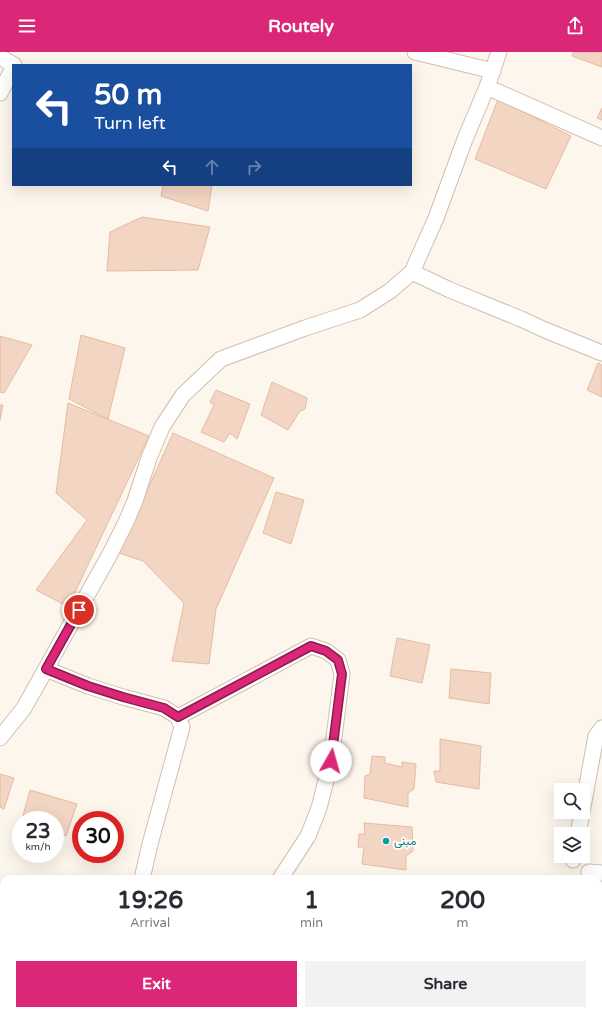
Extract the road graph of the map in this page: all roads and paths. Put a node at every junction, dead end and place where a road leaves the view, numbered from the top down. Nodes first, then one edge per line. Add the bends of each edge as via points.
1 (16, 52) edge
2 (415, 52) edge
3 (499, 52) edge
4 (0, 57) edge
5 (12, 64) edge
6 (14, 64) edge
7 (12, 70) edge
8 (493, 70) junction
9 (487, 87) junction
10 (0, 93) edge
11 (602, 138) edge
12 (412, 272) junction
13 (602, 353) edge
14 (46, 669) junction
15 (178, 717) junction
16 (602, 728) edge
17 (0, 738) edge
18 (587, 783) edge
19 (143, 875) edge
20 (283, 875) edge

1 - 6 street
2 - 8 street
3 - 8 street
4 - 5 street
7 - 10 street
8 - 9 street
9 - 11 street
9 - 12 street
12 - 13 street
12 - 14 street via 390,291 360,310 221,359 183,395 162,427 126,522
14 - 15 street via 88,686 164,708
14 - 17 street via 24,708
15 - 19 street via 182,727
15 - 20 street via 311,646 326,651 338,660 342,674 331,761 319,808 308,836
16 - 18 street via 596,736

